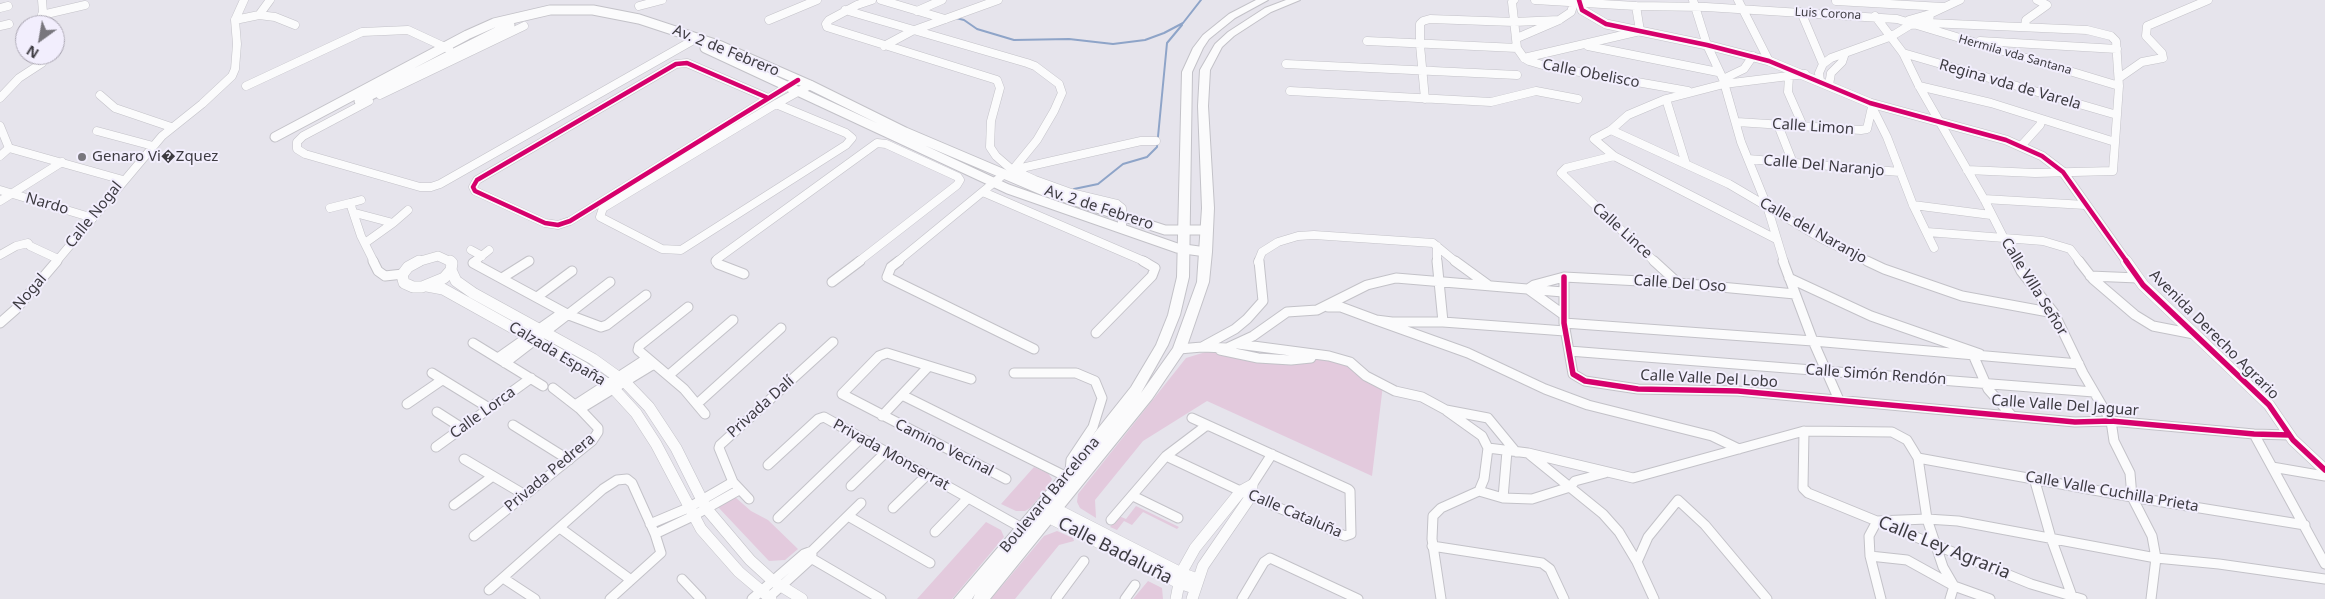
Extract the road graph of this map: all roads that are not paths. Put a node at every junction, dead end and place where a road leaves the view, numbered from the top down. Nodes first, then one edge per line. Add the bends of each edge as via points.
1 (42, 0) edge
2 (244, 0) edge
3 (270, 0) edge
4 (662, 0) edge
5 (817, 0) edge
6 (872, 0) edge
7 (881, 0) edge
8 (942, 0) edge
9 (998, 0) edge
10 (1263, 0) edge
11 (1295, 0) edge
12 (1514, 0) edge
13 (1535, 0) edge
14 (1738, 0) edge
15 (1960, 0) edge
16 (2037, 0) edge
17 (2208, 0) edge
18 (1836, 1) edge
19 (855, 2) edge
20 (1578, 2) edge
21 (1636, 3) edge
22 (1695, 4) edge
23 (85, 5) dead end
24 (8, 6) dead end
25 (639, 6) dead end
26 (1946, 7) junction
27 (0, 8) edge
28 (846, 10) junction
29 (1743, 10) junction
30 (917, 11) junction
31 (1801, 12) junction
32 (1930, 14) junction
33 (42, 15) edge
34 (46, 15) edge
35 (259, 15) junction
36 (1875, 16) junction
37 (946, 19) junction
38 (235, 20) junction
39 (768, 20) dead end
40 (1559, 20) junction
41 (1514, 22) junction
42 (1929, 23) junction
43 (9, 24) dead end
44 (1910, 24) junction
45 (296, 25) dead end
46 (0, 26) edge
47 (524, 26) dead end
48 (2025, 26) junction
49 (912, 31) junction
50 (1640, 31) junction
51 (1615, 36) junction
52 (1892, 36) junction
53 (697, 38) junction
54 (1517, 38) junction
55 (1963, 40) junction
56 (687, 42) junction
57 (1367, 42) dead end
58 (1420, 45) junction
59 (1707, 45) junction
60 (884, 46) junction
61 (1588, 46) junction
62 (444, 47) junction
63 (1517, 48) junction
64 (2117, 49) junction
65 (456, 51) junction
66 (1845, 53) junction
67 (1903, 53) junction
68 (1537, 55) junction
69 (1754, 56) junction
70 (1524, 58) junction
71 (1769, 60) junction
72 (1286, 64) dead end
73 (1823, 64) junction
74 (39, 65) edge
75 (1422, 70) junction
76 (1718, 72) junction
77 (1805, 74) junction
78 (1517, 75) dead end
79 (1789, 77) junction
80 (798, 80) junction
81 (1724, 82) junction
82 (2119, 82) junction
83 (1825, 83) junction
84 (810, 84) junction
85 (246, 86) dead end
86 (1919, 86) junction
87 (787, 87) junction
88 (1290, 91) dead end
89 (798, 92) junction
90 (1691, 92) junction
91 (100, 95) dead end
92 (0, 98) edge
93 (768, 98) junction
94 (1578, 98) dead end
95 (1425, 99) junction
96 (1666, 99) junction
97 (776, 104) junction
98 (1871, 105) junction
99 (2117, 115) junction
100 (2042, 119) junction
101 (1939, 120) junction
102 (1737, 122) junction
103 (1778, 125) junction
104 (0, 126) edge
105 (1803, 126) junction
106 (171, 127) junction
107 (1611, 130) junction
108 (97, 131) dead end
109 (900, 134) junction
110 (1156, 141) dead end
111 (2115, 142) junction
112 (886, 144) junction
113 (152, 146) junction
114 (2021, 146) junction
115 (9, 148) junction
116 (0, 156) edge
117 (1614, 156) junction
118 (1748, 159) junction
119 (62, 162) junction
120 (1793, 163) junction
121 (1686, 164) junction
122 (1967, 170) junction
123 (1900, 172) junction
124 (2064, 172) junction
125 (1003, 175) junction
126 (123, 180) junction
127 (994, 183) junction
128 (0, 190) edge
129 (983, 192) junction
130 (11, 194) junction
131 (1984, 199) junction
132 (361, 200) dead end
133 (0, 201) edge
134 (350, 203) junction
135 (1913, 205) junction
136 (2085, 205) junction
137 (1767, 206) junction
138 (330, 208) dead end
139 (408, 210) dead end
140 (355, 213) junction
141 (1991, 215) junction
142 (1123, 217) junction
143 (93, 218) junction
144 (393, 223) junction
145 (1122, 228) junction
146 (1184, 230) junction
147 (1208, 230) junction
148 (1926, 232) junction
149 (1776, 239) junction
150 (2003, 239) junction
151 (365, 244) junction
152 (1437, 246) junction
153 (1934, 248) dead end
154 (471, 250) dead end
155 (1184, 250) junction
156 (1206, 252) junction
157 (0, 255) edge
158 (58, 260) junction
159 (529, 261) dead end
160 (451, 270) junction
161 (572, 271) dead end
162 (403, 274) junction
163 (744, 274) dead end
164 (2090, 276) junction
165 (1564, 277) junction
166 (502, 278) junction
167 (1790, 278) junction
168 (2138, 278) junction
169 (1438, 281) junction
170 (610, 282) dead end
171 (832, 282) dead end
172 (1678, 283) junction
173 (1488, 285) junction
174 (427, 286) junction
175 (1528, 289) junction
176 (1563, 292) junction
177 (472, 293) junction
178 (1795, 294) junction
179 (646, 295) dead end
180 (537, 297) junction
181 (463, 300) junction
182 (688, 307) dead end
183 (1325, 307) junction
184 (568, 312) junction
185 (2054, 313) junction
186 (733, 320) dead end
187 (1376, 320) junction
188 (1443, 322) junction
189 (0, 323) edge
190 (1565, 323) junction
191 (781, 328) dead end
192 (542, 330) junction
193 (1096, 333) dead end
194 (2194, 334) junction
195 (532, 338) junction
196 (1813, 341) junction
197 (833, 342) dead end
198 (473, 343) dead end
199 (1238, 344) junction
200 (1202, 347) junction
201 (1216, 348) junction
202 (1034, 349) dead end
203 (1180, 349) junction
204 (1569, 351) junction
205 (1329, 356) junction
206 (1987, 356) junction
207 (1974, 357) junction
208 (501, 360) junction
209 (650, 362) junction
210 (2079, 364) junction
211 (928, 367) junction
212 (1825, 371) junction
213 (1014, 373) dead end
214 (432, 374) dead end
215 (669, 375) junction
216 (531, 378) junction
217 (622, 379) junction
218 (971, 379) dead end
219 (442, 380) junction
220 (1985, 384) junction
221 (610, 386) junction
222 (1142, 392) junction
223 (2094, 392) junction
224 (902, 395) junction
225 (1839, 400) junction
226 (407, 404) dead end
227 (697, 404) junction
228 (577, 407) junction
229 (489, 408) junction
230 (1446, 410) junction
231 (438, 412) dead end
232 (705, 414) dead end
233 (882, 416) junction
234 (2012, 416) junction
235 (1192, 418) dead end
236 (2111, 420) junction
237 (513, 425) dead end
238 (1207, 425) junction
239 (462, 428) junction
240 (1804, 431) junction
241 (2254, 434) junction
242 (2289, 436) junction
243 (860, 439) junction
244 (436, 447) dead end
245 (676, 448) junction
246 (1488, 448) junction
247 (1739, 449) junction
248 (1512, 451) junction
249 (886, 452) junction
250 (1528, 453) junction
251 (662, 454) junction
252 (1272, 454) junction
253 (1166, 456) junction
254 (1918, 458) junction
255 (464, 459) dead end
256 (569, 460) junction
257 (768, 465) dead end
258 (2272, 467) junction
259 (2325, 470) edge
260 (1612, 472) junction
261 (927, 475) junction
262 (493, 476) junction
263 (2325, 476) edge
264 (1071, 477) junction
265 (2034, 478) junction
266 (1006, 479) dead end
267 (736, 486) junction
268 (852, 486) dead end
269 (1570, 487) junction
270 (1248, 491) junction
271 (1479, 491) junction
272 (525, 495) junction
273 (1133, 496) junction
274 (2132, 497) junction
275 (968, 498) junction
276 (1503, 498) junction
277 (749, 499) dead end
278 (861, 503) dead end
279 (454, 505) dead end
280 (704, 505) junction
281 (893, 508) dead end
282 (1046, 510) junction
283 (691, 512) junction
284 (1223, 513) junction
285 (848, 516) junction
286 (778, 518) dead end
287 (1178, 518) dead end
288 (1235, 519) junction
289 (1927, 519) junction
290 (1111, 520) dead end
291 (1877, 521) junction
292 (2306, 525) junction
293 (560, 528) junction
294 (1022, 528) junction
295 (653, 529) junction
296 (935, 532) dead end
297 (1208, 532) junction
298 (474, 536) dead end
299 (1221, 538) junction
300 (2051, 538) junction
301 (1936, 544) junction
302 (1432, 546) junction
303 (809, 554) junction
304 (1870, 556) junction
305 (2156, 558) junction
306 (1084, 561) dead end
307 (1637, 562) junction
308 (930, 563) dead end
309 (2325, 564) edge
310 (503, 578) junction
311 (1180, 578) junction
312 (682, 579) dead end
313 (2325, 579) edge
314 (631, 580) junction
315 (777, 583) junction
316 (1135, 585) dead end
317 (1954, 586) junction
318 (1194, 589) edge
319 (489, 590) dead end
320 (764, 597) edge
321 (2077, 597) edge
322 (697, 598) edge
323 (535, 599) edge
324 (610, 599) edge
325 (802, 599) edge
326 (881, 599) edge
327 (962, 599) edge
328 (981, 599) edge
329 (1056, 599) edge
330 (1125, 599) edge
331 (1176, 599) edge
332 (1242, 599) edge
333 (1358, 599) edge
334 (1443, 599) edge
335 (1564, 599) edge
336 (1654, 599) edge
337 (1767, 599) edge
338 (1881, 599) edge
339 (1950, 599) edge
340 (1990, 599) edge
341 (2151, 599) edge

1 - 33 street
2 - 38 street
3 - 35 street
4 - 25 street
5 - 39 street
6 - 19 street
7 - 30 street
8 - 30 street
9 - 37 street
10 - 146 main road via 1232,16 1206,37 1187,72
11 - 147 main road via 1268,10 1231,34 1218,46 1205,70 1203,137
12 - 41 street
13 - 20 street, Luis Corona
14 - 29 street
15 - 26 street
16 - 48 street via 2047,7 2026,20
17 - 82 street via 2146,26 2146,36 2163,58 2142,62
18 - 26 street
19 - 28 street
20 - 21 street, Luis Corona
20 - 40 street
20 - 50 street, Avenida Derecho Agrario via 1582,10 1593,18
21 - 22 street, Luis Corona
21 - 50 street
22 - 29 street, Luis Corona
22 - 59 street
23 - 34 street
24 - 27 street
26 - 32 street
28 - 49 street
28 - 60 street via 829,20 827,27
29 - 31 street, Luis Corona
29 - 71 street
30 - 37 street
31 - 36 street, Luis Corona
31 - 73 street
32 - 42 street
32 - 44 street via 1909,20
35 - 38 street
35 - 45 street
36 - 44 street, Luis Corona
36 - 52 street, Calle Villa Señor
37 - 49 street
38 - 106 street, Calle Nogal via 237,44 232,76
40 - 41 street
40 - 54 street
41 - 54 street
41 - 58 street via 1430,19 1420,24
42 - 44 street
42 - 48 street
43 - 46 street
44 - 52 street
44 - 55 street, Hermila vda Santana
47 - 56 street via 334,118 303,136 297,142 297,149 324,160 420,187 431,187
48 - 64 street via 2087,30 2111,36
49 - 60 street
49 - 110 street via 1027,63 1045,72 1058,84 1062,93 1054,111 1015,169 1141,140
50 - 51 street
50 - 59 street, Avenida Derecho Agrario
51 - 61 street
51 - 68 street
52 - 66 street
52 - 67 street, Calle Villa Señor
53 - 56 street
53 - 62 main road, Av. 2 de Febrero via 639,19 573,8 494,23
53 - 80 main road, Av. 2 de Febrero
54 - 63 street
55 - 64 street
55 - 82 street, Hermila vda Santana
56 - 65 main road, Av. 2 de Febrero via 598,17 547,16 501,28
56 - 87 main road, Av. 2 de Febrero
57 - 58 street
58 - 63 street
58 - 75 street
59 - 69 street, Avenida Derecho Agrario
59 - 76 street
60 - 142 street via 996,80 1000,88 990,147 996,156 1011,170 1035,180 1117,204 1122,208
61 - 68 street via 1547,56
61 - 76 street
62 - 65 street
62 - 65 main road, Av. 2 de Febrero via 278,139
62 - 85 street via 408,30 362,32
63 - 70 street, Calle Obelisco
64 - 82 street
66 - 73 street
66 - 83 street
67 - 86 street, Calle Villa Señor
67 - 99 street, Regina vda de Varela
68 - 70 street
69 - 71 street, Avenida Derecho Agrario
69 - 81 street via 1744,69
70 - 90 street, Calle Obelisco via 1546,66
71 - 77 street, Avenida Derecho Agrario
72 - 75 street
73 - 83 street via 1819,73
74 - 92 street via 19,78
75 - 78 street
75 - 95 street
76 - 81 street
77 - 79 street
77 - 83 street, Avenida Derecho Agrario
79 - 81 street
79 - 105 street via 1788,92
80 - 84 main road, Av. 2 de Febrero
80 - 87 street
81 - 90 street
81 - 102 street
82 - 99 street
83 - 98 street, Avenida Derecho Agrario
84 - 89 street
84 - 109 main road, Av. 2 de Febrero
86 - 100 street
86 - 101 street, Calle Villa Señor
87 - 89 main road, Av. 2 de Febrero
87 - 93 street
88 - 95 street
89 - 97 street
89 - 109 main road, Av. 2 de Febrero
90 - 96 street
91 - 106 street via 115,108
93 - 93 street via 570,221 558,225 545,223 475,191 473,187 477,180 676,64 688,63
94 - 95 street via 1531,91 1491,102
96 - 107 street via 1628,115
96 - 121 street
97 - 97 street via 603,208 600,217 662,249 681,250 846,145 852,138
98 - 101 street, Avenida Derecho Agrario
98 - 105 street, Calle Limon via 1867,128 1861,130
98 - 123 street
99 - 111 street
100 - 111 street
100 - 114 street
101 - 114 street, Avenida Derecho Agrario
101 - 122 street, Calle Villa Señor
102 - 103 street, Calle Limon
102 - 118 street
103 - 105 street, Calle Limon
103 - 120 street
104 - 115 street
106 - 113 street, Calle Nogal
107 - 117 street via 1594,142
107 - 121 street, Calle del Naranjo
108 - 113 street
109 - 112 street
109 - 125 main road, Av. 2 de Febrero
109 - 127 main road, Av. 2 de Febrero
111 - 124 street via 2113,171
112 - 163 street via 874,145 717,259 718,264
112 - 171 street via 958,177 960,183
113 - 126 street, Calle Nogal
114 - 124 street, Avenida Derecho Agrario
115 - 116 street
115 - 119 street
117 - 149 street
117 - 172 street, Calle Lince via 1566,168 1561,173
118 - 120 street, Calle Del Naranjo
118 - 137 street
119 - 126 street
119 - 130 street
120 - 123 street, Calle Del Naranjo
121 - 137 street, Calle del Naranjo
122 - 124 street
122 - 131 street, Calle Villa Señor
123 - 135 street
124 - 136 street, Avenida Derecho Agrario
125 - 127 street
125 - 142 main road, Av. 2 de Febrero
126 - 143 street, Calle Nogal
127 - 129 street
127 - 145 main road, Av. 2 de Febrero
128 - 130 street, Nardo
129 - 193 street via 1155,268 1152,276
129 - 202 street via 891,267 887,277
130 - 133 street
130 - 143 street, Nardo
131 - 136 street
131 - 141 street, Calle Villa Señor
132 - 134 street
134 - 138 street
134 - 140 street
135 - 141 street
135 - 148 street
136 - 168 street, Avenida Derecho Agrario
137 - 149 street
137 - 185 street, Calle del Naranjo via 1824,240 1901,276 1962,296
139 - 144 street
140 - 144 street
140 - 151 street
141 - 150 street, Calle Villa Señor
142 - 145 street
142 - 146 main road, Av. 2 de Febrero via 1165,230
143 - 158 street, Calle Nogal
144 - 151 street
145 - 155 main road, Av. 2 de Febrero
146 - 147 main road, Av. 2 de Febrero
146 - 155 main road
147 - 156 main road
148 - 150 street
148 - 153 street
149 - 167 street
150 - 164 street via 2064,246 2070,249
150 - 185 street, Calle Villa Señor via 2021,271
151 - 162 street via 381,274 389,277
152 - 169 street
152 - 173 street
152 - 200 street via 1427,242 1314,235 1278,242 1262,252 1259,258 1263,295 1259,307 1235,329
154 - 166 street via 485,253 473,263
155 - 156 main road, Av. 2 de Febrero
155 - 222 main road via 1183,277 1174,315
156 - 203 main road via 1203,282
157 - 158 street via 28,243
158 - 189 street, Nogal via 16,310
159 - 166 street
160 - 162 street, Calzada España via 452,263 448,259 433,256 415,262
160 - 174 street via 444,278
160 - 177 street, Calzada España via 456,281
161 - 180 street
162 - 174 street, Calzada España via 406,285
164 - 168 street
164 - 194 street via 2145,322 2163,329
165 - 172 street, Calle Del Oso
165 - 175 street, Calle Del Oso
165 - 176 street
166 - 180 street
167 - 178 street
167 - 206 street via 1871,316
168 - 194 street, Avenida Derecho Agrario
169 - 173 street
169 - 183 street via 1396,278 1367,285
169 - 188 street
170 - 184 street, Calle Lorca
172 - 178 street, Calle Del Oso
173 - 175 street
174 - 181 street, Calzada España via 443,288
175 - 176 street
175 - 190 street
176 - 190 street
177 - 181 street
177 - 192 street, Calzada España
178 - 196 street
179 - 184 street via 602,327
180 - 184 street
181 - 195 street, Calzada España
182 - 209 street via 639,346 639,352
183 - 187 street via 1341,307
183 - 199 street via 1287,312
184 - 192 street, Calle Lorca
185 - 210 street, Calle Villa Señor
186 - 215 street
187 - 188 street
187 - 247 street via 1468,353 1588,405 1712,436
188 - 190 street
190 - 196 street
190 - 204 street
191 - 227 street
192 - 195 street, Calle Lorca
192 - 217 street, Calzada España
194 - 242 street, Avenida Derecho Agrario via 2269,405
195 - 208 street, Calle Lorca
195 - 221 street, Calzada España
196 - 207 street
196 - 212 street
197 - 267 street, Privada Dalí via 720,445
198 - 208 street, Privada Pedrera
199 - 201 street
199 - 205 street
200 - 201 street
200 - 203 street
201 - 205 street via 1258,358 1291,360
203 - 222 main road
204 - 212 street, Calle Simón Rendón
204 - 225 street, Calle Valle Del Lobo via 1573,374 1610,386 1738,391
205 - 230 street via 1350,362 1366,376 1395,391 1422,396
206 - 207 street
206 - 210 street
207 - 220 street
208 - 216 street, Privada Pedrera
209 - 215 street
209 - 217 street
210 - 223 street, Calle Villa Señor
211 - 218 street, Privada Monserrat
211 - 224 street
211 - 233 street, Privada Monserrat via 893,354 882,354 843,392 843,396
212 - 220 street, Calle Simón Rendón
212 - 225 street
213 - 264 street via 1076,373 1095,381 1102,398 1093,427 1071,460
214 - 219 street
215 - 227 street
216 - 228 street, Privada Pedrera
216 - 229 street, Calle Lorca
217 - 221 street
217 - 245 street, Calzada España via 649,407
219 - 226 street
219 - 229 street
220 - 223 street, Calle Simón Rendón
220 - 234 street
221 - 228 street
221 - 251 street, Calzada España via 636,413
222 - 264 main road, Boulevard Barcelona
223 - 236 street, Calle Villa Señor
224 - 233 street
224 - 264 street
225 - 234 street, Calle Valle Del Jaguar
227 - 232 street
228 - 256 street, Privada Pedrera via 598,428 598,432
229 - 239 street, Calle Lorca
230 - 246 street via 1482,436
230 - 248 street via 1488,418
231 - 239 street
233 - 266 street, Camino Vecinal
234 - 236 street, Calle Valle Del Jaguar via 2075,422
235 - 238 street, Calle Cataluña
236 - 241 street, Calle Valle Del Jaguar
236 - 274 street, Calle Villa Señor via 2114,441 2130,473
237 - 256 street
238 - 252 street, Calle Cataluña
238 - 253 street
239 - 244 street, Calle Lorca
240 - 247 street
240 - 254 street via 1892,432 1907,440
240 - 291 street, Calle Ley Agraria via 1803,488 1808,493
241 - 242 street, Calle Valle Del Jaguar
241 - 258 street
242 - 259 street, Avenida Derecho Agrario
243 - 249 street, Privada Monserrat
243 - 257 street, Privada Monserrat via 824,418 818,418
243 - 286 street
245 - 251 street
245 - 280 street, Calzada España
246 - 248 street
246 - 271 street
247 - 260 street via 1633,478
248 - 250 street
248 - 276 street
249 - 261 street, Privada Monserrat
249 - 268 street
250 - 260 street
250 - 269 street
251 - 283 street, Calzada España
252 - 270 street
252 - 270 street, Calle Cataluña via 1350,491 1351,534 1345,536
253 - 270 street, Calle Cataluña
253 - 273 street
254 - 265 street, Calle Valle Cuchilla Prieta
254 - 289 street
255 - 262 street
256 - 272 street, Privada Pedrera
258 - 263 street
258 - 292 street
260 - 269 street via 1575,481
261 - 275 street, Privada Monserrat
261 - 281 street
262 - 272 street
262 - 279 street
264 - 282 main road, Boulevard Barcelona
265 - 274 street, Calle Valle Cuchilla Prieta
265 - 300 street
267 - 277 street, Privada Dalí
267 - 280 street
269 - 276 street via 1532,499
269 - 307 street via 1603,514 1619,532
270 - 284 street
270 - 288 street
271 - 276 street
271 - 302 street via 1441,508 1432,516
272 - 298 street, Privada Pedrera
273 - 287 street
273 - 290 street
274 - 292 street, Calle Valle Cuchilla Prieta
274 - 305 street, Calle Villa Señor via 2152,536
275 - 294 street, Privada Monserrat
275 - 296 street
278 - 285 street
280 - 283 street
280 - 315 street, Calzada España via 750,560
282 - 294 main road, Boulevard Barcelona
282 - 311 street, Calle Badaluña
282 - 328 main road, Boulevard Barcelona
283 - 295 street
283 - 320 street, Calzada España via 722,554
284 - 288 street
284 - 297 street
285 - 303 street
285 - 308 street
288 - 299 street
289 - 291 street
289 - 300 street via 1958,521
289 - 301 street
291 - 301 street, Calle Ley Agraria
291 - 304 street via 1869,536
292 - 309 street
293 - 295 street via 603,489 617,480 627,479 632,483
293 - 310 street
293 - 314 street
294 - 327 main road, Boulevard Barcelona
295 - 314 street via 660,556
297 - 299 street
297 - 311 street via 1195,548
299 - 318 street
300 - 305 street
300 - 321 street
301 - 317 street via 1943,567
301 - 321 street, Calle Ley Agraria via 2031,584
302 - 334 street
302 - 335 street via 1542,564 1550,569
303 - 315 street
303 - 326 street
304 - 317 street via 1907,560
304 - 338 street
305 - 313 street
305 - 341 street, Calle Villa Señor
306 - 329 street
307 - 336 street
307 - 337 street via 1648,537 1678,500 1705,525
310 - 319 street
310 - 323 street
311 - 318 street, Calle Badaluña
311 - 331 street
312 - 322 street
314 - 324 street
315 - 320 street
315 - 325 street, Calzada España
316 - 330 street
317 - 339 street
317 - 340 street
332 - 333 street via 1268,558

